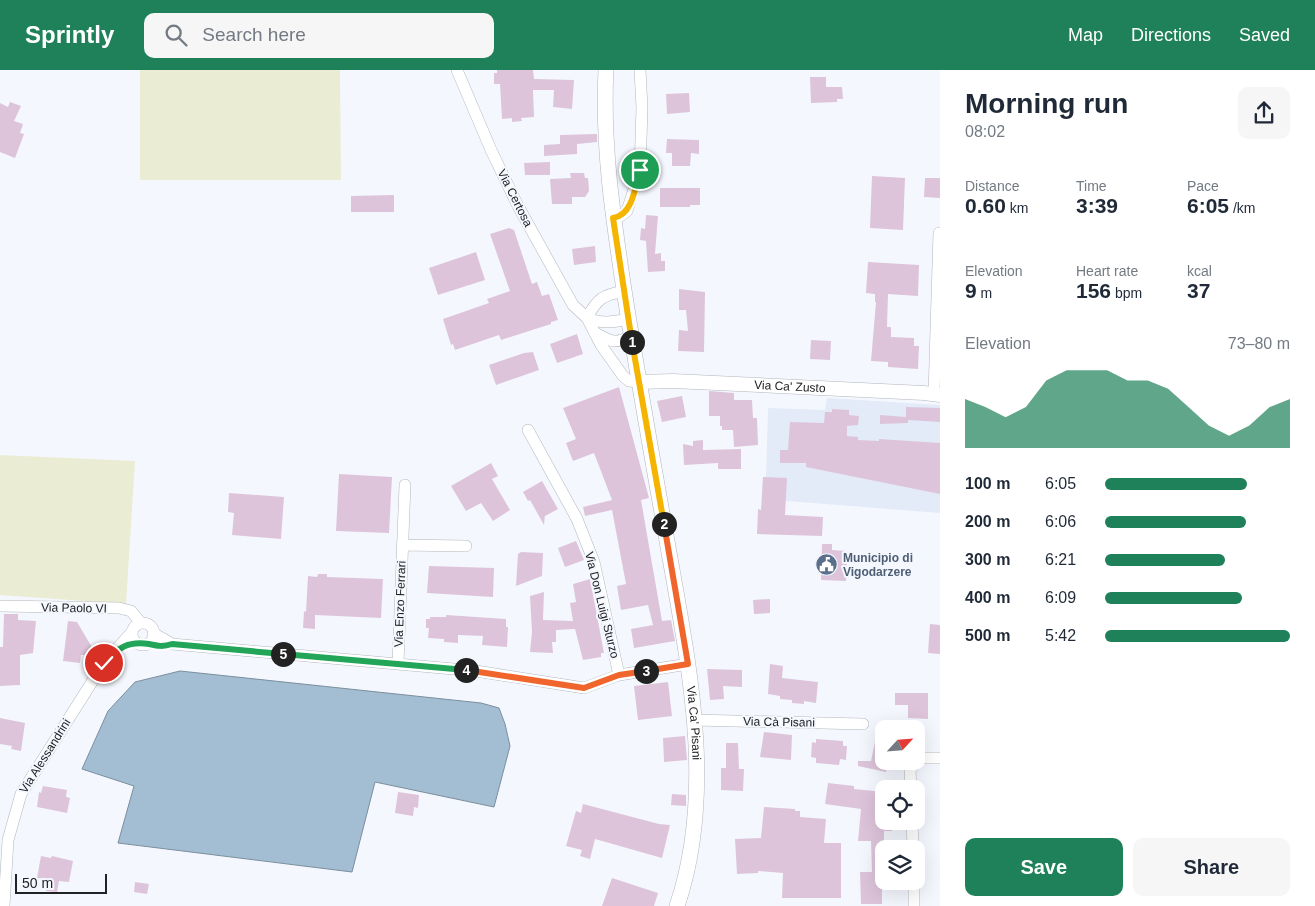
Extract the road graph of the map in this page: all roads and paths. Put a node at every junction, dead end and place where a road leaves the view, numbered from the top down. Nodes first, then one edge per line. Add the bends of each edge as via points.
1 (457, 70) edge
2 (606, 70) edge
3 (640, 70) edge
4 (613, 218) junction
5 (939, 233) edge
6 (624, 291) junction
7 (587, 318) junction
8 (629, 319) junction
9 (594, 332) junction
10 (632, 336) junction
11 (639, 382) junction
12 (937, 395) edge
13 (528, 430) dead end
14 (405, 485) dead end
15 (402, 545) junction
16 (466, 546) dead end
17 (0, 606) edge
18 (141, 623) junction
19 (132, 632) junction
20 (153, 633) junction
21 (142, 643) junction
22 (172, 644) junction
23 (117, 649) junction
24 (398, 663) junction
25 (688, 664) junction
26 (619, 675) junction
27 (694, 720) junction
28 (863, 724) dead end
29 (940, 758) edge
30 (911, 780) edge
31 (4, 840) edge
32 (914, 890) edge
33 (4, 906) edge
34 (677, 906) edge
35 (914, 906) edge

1 - 7 street, Via Certosa via 518,206 573,305
2 - 4 main road, Via Ca' Pisani via 607,158
3 - 4 street via 640,170 627,212
4 - 6 main road, Via Ca' Pisani
5 - 12 street
6 - 7 street via 608,294 596,302
6 - 8 main road, Via Ca' Pisani
7 - 8 street via 595,322
7 - 9 street, Via Certosa
8 - 10 main road, Via Ca' Pisani
9 - 10 street via 610,342
9 - 11 street, Via Certosa via 623,376 629,381
10 - 11 main road, Via Ca' Pisani
11 - 12 street, Via Ca' Zusto
11 - 25 main road, Via Ca' Pisani
13 - 26 street, Via Don Luigi Sturzo via 577,519 594,562
14 - 15 street, Via Enzo Ferrari
15 - 16 street, Via Enzo Ferrari
15 - 24 street, Via Enzo Ferrari
17 - 18 street, Via Paolo VI via 119,608 131,611
18 - 19 street
18 - 20 street via 148,624
19 - 21 street via 133,638
19 - 23 street, Via Alessandrini
20 - 21 street via 152,639
20 - 22 street, Via Don Luigi Sturzo
21 - 22 street, Via Don Luigi Sturzo via 155,646
21 - 23 street
22 - 24 street, Via Don Luigi Sturzo
23 - 31 street, Via Alessandrini via 104,663 20,794
24 - 26 street, Via Don Luigi Sturzo via 584,688
25 - 26 street, Via Don Luigi Sturzo
25 - 27 main road, Via Ca' Pisani
27 - 28 street, Via Cà Pisani
27 - 34 main road, Via Ca' Pisani via 695,813 685,879
29 - 30 street via 920,758 910,770
31 - 33 street, Via Alessandrini
32 - 35 street

